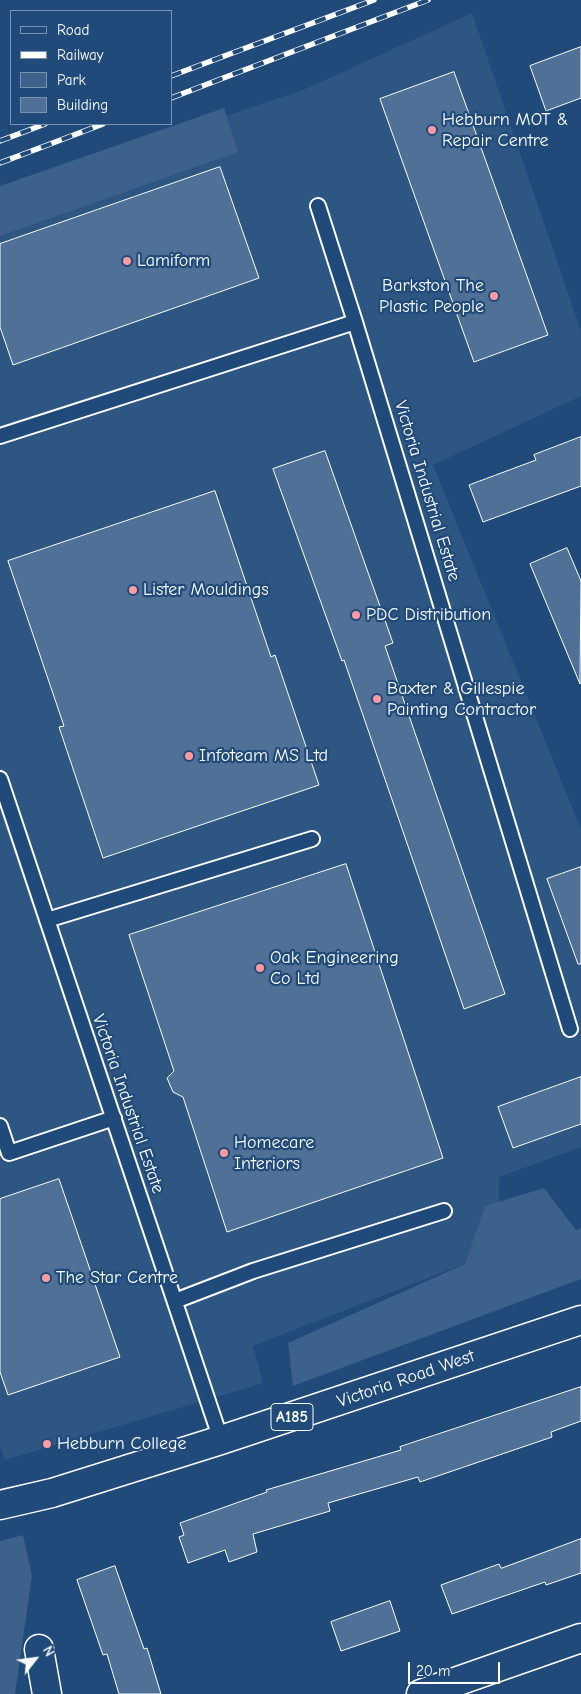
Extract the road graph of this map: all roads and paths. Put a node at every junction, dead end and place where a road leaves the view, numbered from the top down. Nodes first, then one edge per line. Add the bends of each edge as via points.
1 (318, 206) dead end
2 (355, 322) junction
3 (0, 436) edge
4 (0, 779) edge
5 (312, 839) dead end
6 (47, 920) junction
7 (570, 1029) dead end
8 (114, 1118) junction
9 (0, 1126) edge
10 (444, 1211) dead end
11 (175, 1301) junction
12 (581, 1320) edge
13 (221, 1440) junction
14 (0, 1505) edge
15 (581, 1638) edge
16 (39, 1649) dead end
17 (47, 1694) edge
18 (421, 1694) edge

1 - 2 lane, Victoria Industrial Estate
2 - 3 lane
2 - 7 lane, Victoria Industrial Estate
4 - 6 lane, Victoria Industrial Estate
5 - 6 lane
6 - 8 lane, Victoria Industrial Estate
8 - 9 lane via 9,1154
8 - 11 lane, Victoria Industrial Estate
10 - 11 lane via 253,1271
11 - 13 lane, Victoria Industrial Estate
12 - 13 main road, Victoria Road West / A185
13 - 14 main road, Victoria Road West / A185
15 - 18 main road
16 - 17 main road

